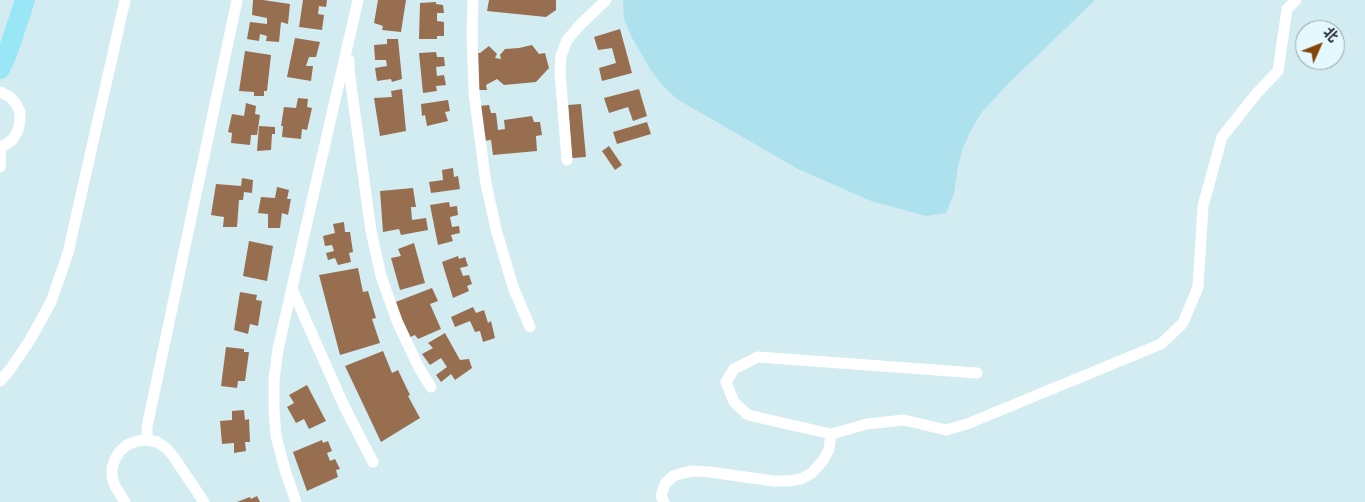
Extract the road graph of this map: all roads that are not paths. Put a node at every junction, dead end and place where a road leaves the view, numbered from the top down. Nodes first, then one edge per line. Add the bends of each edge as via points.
1 (25, 0) edge
2 (125, 0) edge
3 (237, 0) edge
4 (358, 0) edge
5 (473, 0) edge
6 (606, 0) edge
7 (1296, 0) edge
8 (350, 36) junction
9 (0, 69) edge
10 (0, 92) edge
11 (1, 147) edge
12 (567, 160) dead end
13 (0, 166) edge
14 (292, 289) junction
15 (530, 327) dead end
16 (976, 373) dead end
17 (0, 381) edge
18 (431, 387) dead end
19 (831, 434) junction
20 (147, 440) junction
21 (374, 462) dead end
22 (125, 502) edge
23 (204, 502) edge
24 (296, 502) edge
25 (664, 502) edge

1 - 9 highway
2 - 17 street via 68,253 51,302 30,340
3 - 20 street via 147,427
4 - 8 street
5 - 15 street via 474,93 486,184 513,287
6 - 12 street via 566,40 561,56
7 - 19 street via 1287,8 1278,71 1222,137 1203,206 1198,287 1183,323 1161,344 946,430 904,420 867,424
8 - 14 street
8 - 18 street via 349,70 371,231 381,276 397,321
10 - 11 street via 10,97 20,112 18,130 13,139
11 - 13 street
14 - 21 street via 345,408
14 - 24 street via 278,349 274,410 276,436
16 - 19 street via 758,357 734,369 726,382 734,402 748,416
19 - 25 street via 824,460 801,479 774,481 693,471 673,476 664,484
20 - 22 street via 127,445 115,459 112,477
20 - 23 street via 166,448

